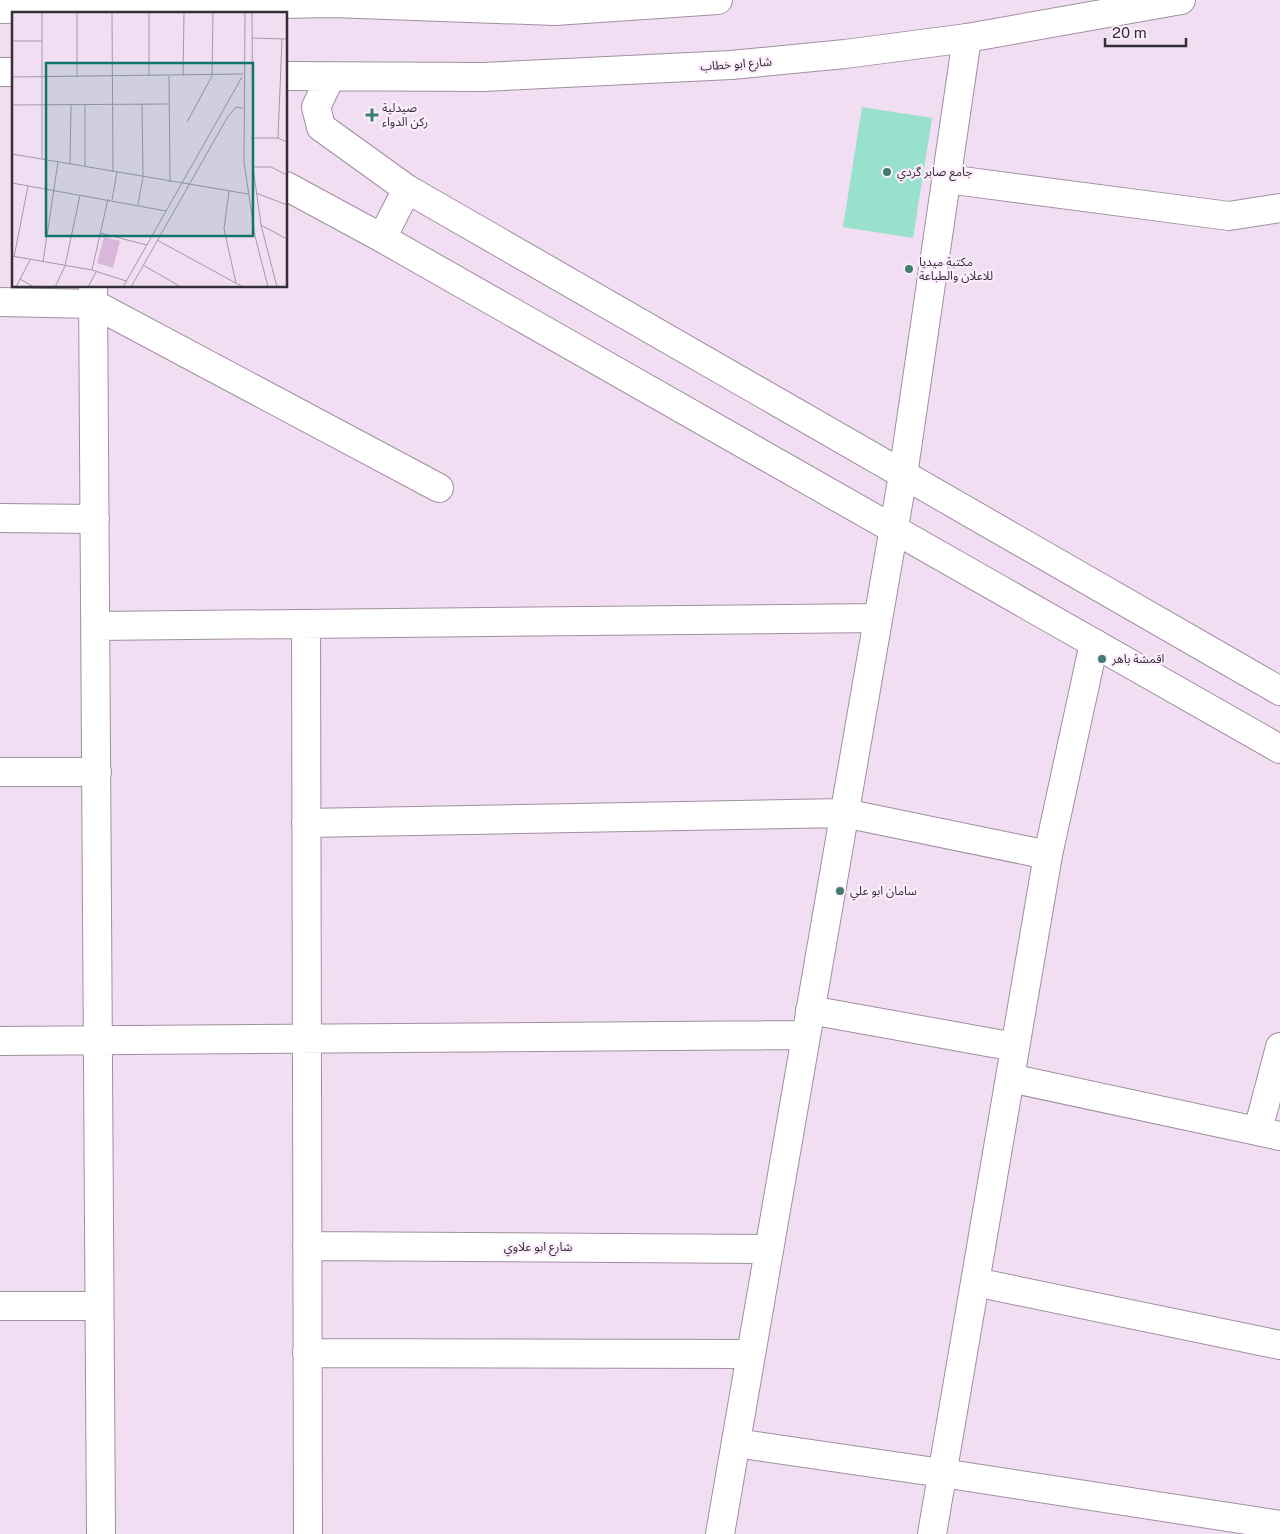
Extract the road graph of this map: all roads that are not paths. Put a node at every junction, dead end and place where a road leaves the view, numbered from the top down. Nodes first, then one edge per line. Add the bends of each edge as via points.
1 (718, 0) edge
2 (1181, 0) edge
3 (555, 6) edge
4 (0, 9) edge
5 (968, 38) junction
6 (288, 76) edge
7 (331, 76) junction
8 (947, 179) junction
9 (288, 187) edge
10 (407, 190) junction
11 (1280, 208) edge
12 (382, 238) junction
13 (93, 295) edge
14 (0, 302) edge
15 (903, 475) junction
16 (439, 488) dead end
17 (0, 518) edge
18 (95, 519) junction
19 (894, 529) junction
20 (878, 618) junction
21 (306, 624) junction
22 (96, 626) junction
23 (1094, 644) junction
24 (1280, 691) edge
25 (1280, 750) edge
26 (0, 772) edge
27 (97, 772) junction
28 (844, 813) junction
29 (306, 823) junction
30 (1048, 854) junction
31 (808, 1023) junction
32 (307, 1039) junction
33 (98, 1040) junction
34 (0, 1041) edge
35 (1015, 1047) junction
36 (1280, 1047) edge
37 (1010, 1078) junction
38 (1269, 1133) edge
39 (307, 1246) junction
40 (769, 1248) junction
41 (975, 1282) junction
42 (0, 1306) edge
43 (99, 1306) junction
44 (1280, 1344) edge
45 (308, 1353) junction
46 (751, 1354) junction
47 (736, 1443) junction
48 (942, 1473) junction
49 (1280, 1525) edge
50 (101, 1534) edge
51 (308, 1534) edge
52 (720, 1534) edge
53 (932, 1534) edge

1 - 3 street
2 - 5 street, شارع ابو خطاب
3 - 4 street via 332,3
5 - 7 street, شارع ابو خطاب via 731,65 483,77
5 - 8 street
6 - 7 street, شارع ابو خطاب
7 - 10 street via 316,107 322,127
8 - 11 street via 1229,216
8 - 15 street
9 - 12 street
10 - 12 street
10 - 15 street
12 - 19 street
13 - 14 street
13 - 16 street
13 - 18 street
15 - 19 street
15 - 24 street
17 - 18 street
18 - 22 street
19 - 20 street
19 - 23 street
20 - 21 street
20 - 28 street
21 - 22 street
21 - 29 street
22 - 27 street
23 - 25 street
23 - 30 street
26 - 27 street
27 - 33 street
28 - 29 street
28 - 30 street
28 - 31 street
29 - 32 street
30 - 35 street
31 - 32 street
31 - 35 street
31 - 40 street
32 - 33 street
32 - 39 street
33 - 34 street
33 - 43 street
35 - 37 street
36 - 38 street
37 - 38 street
37 - 41 street
39 - 40 street, شارع ابو علاوي
39 - 45 street
40 - 46 street
41 - 44 street
41 - 48 street
42 - 43 street
43 - 50 street
45 - 46 street
45 - 51 street
46 - 47 street
47 - 48 street
47 - 52 street
48 - 49 street
48 - 53 street

